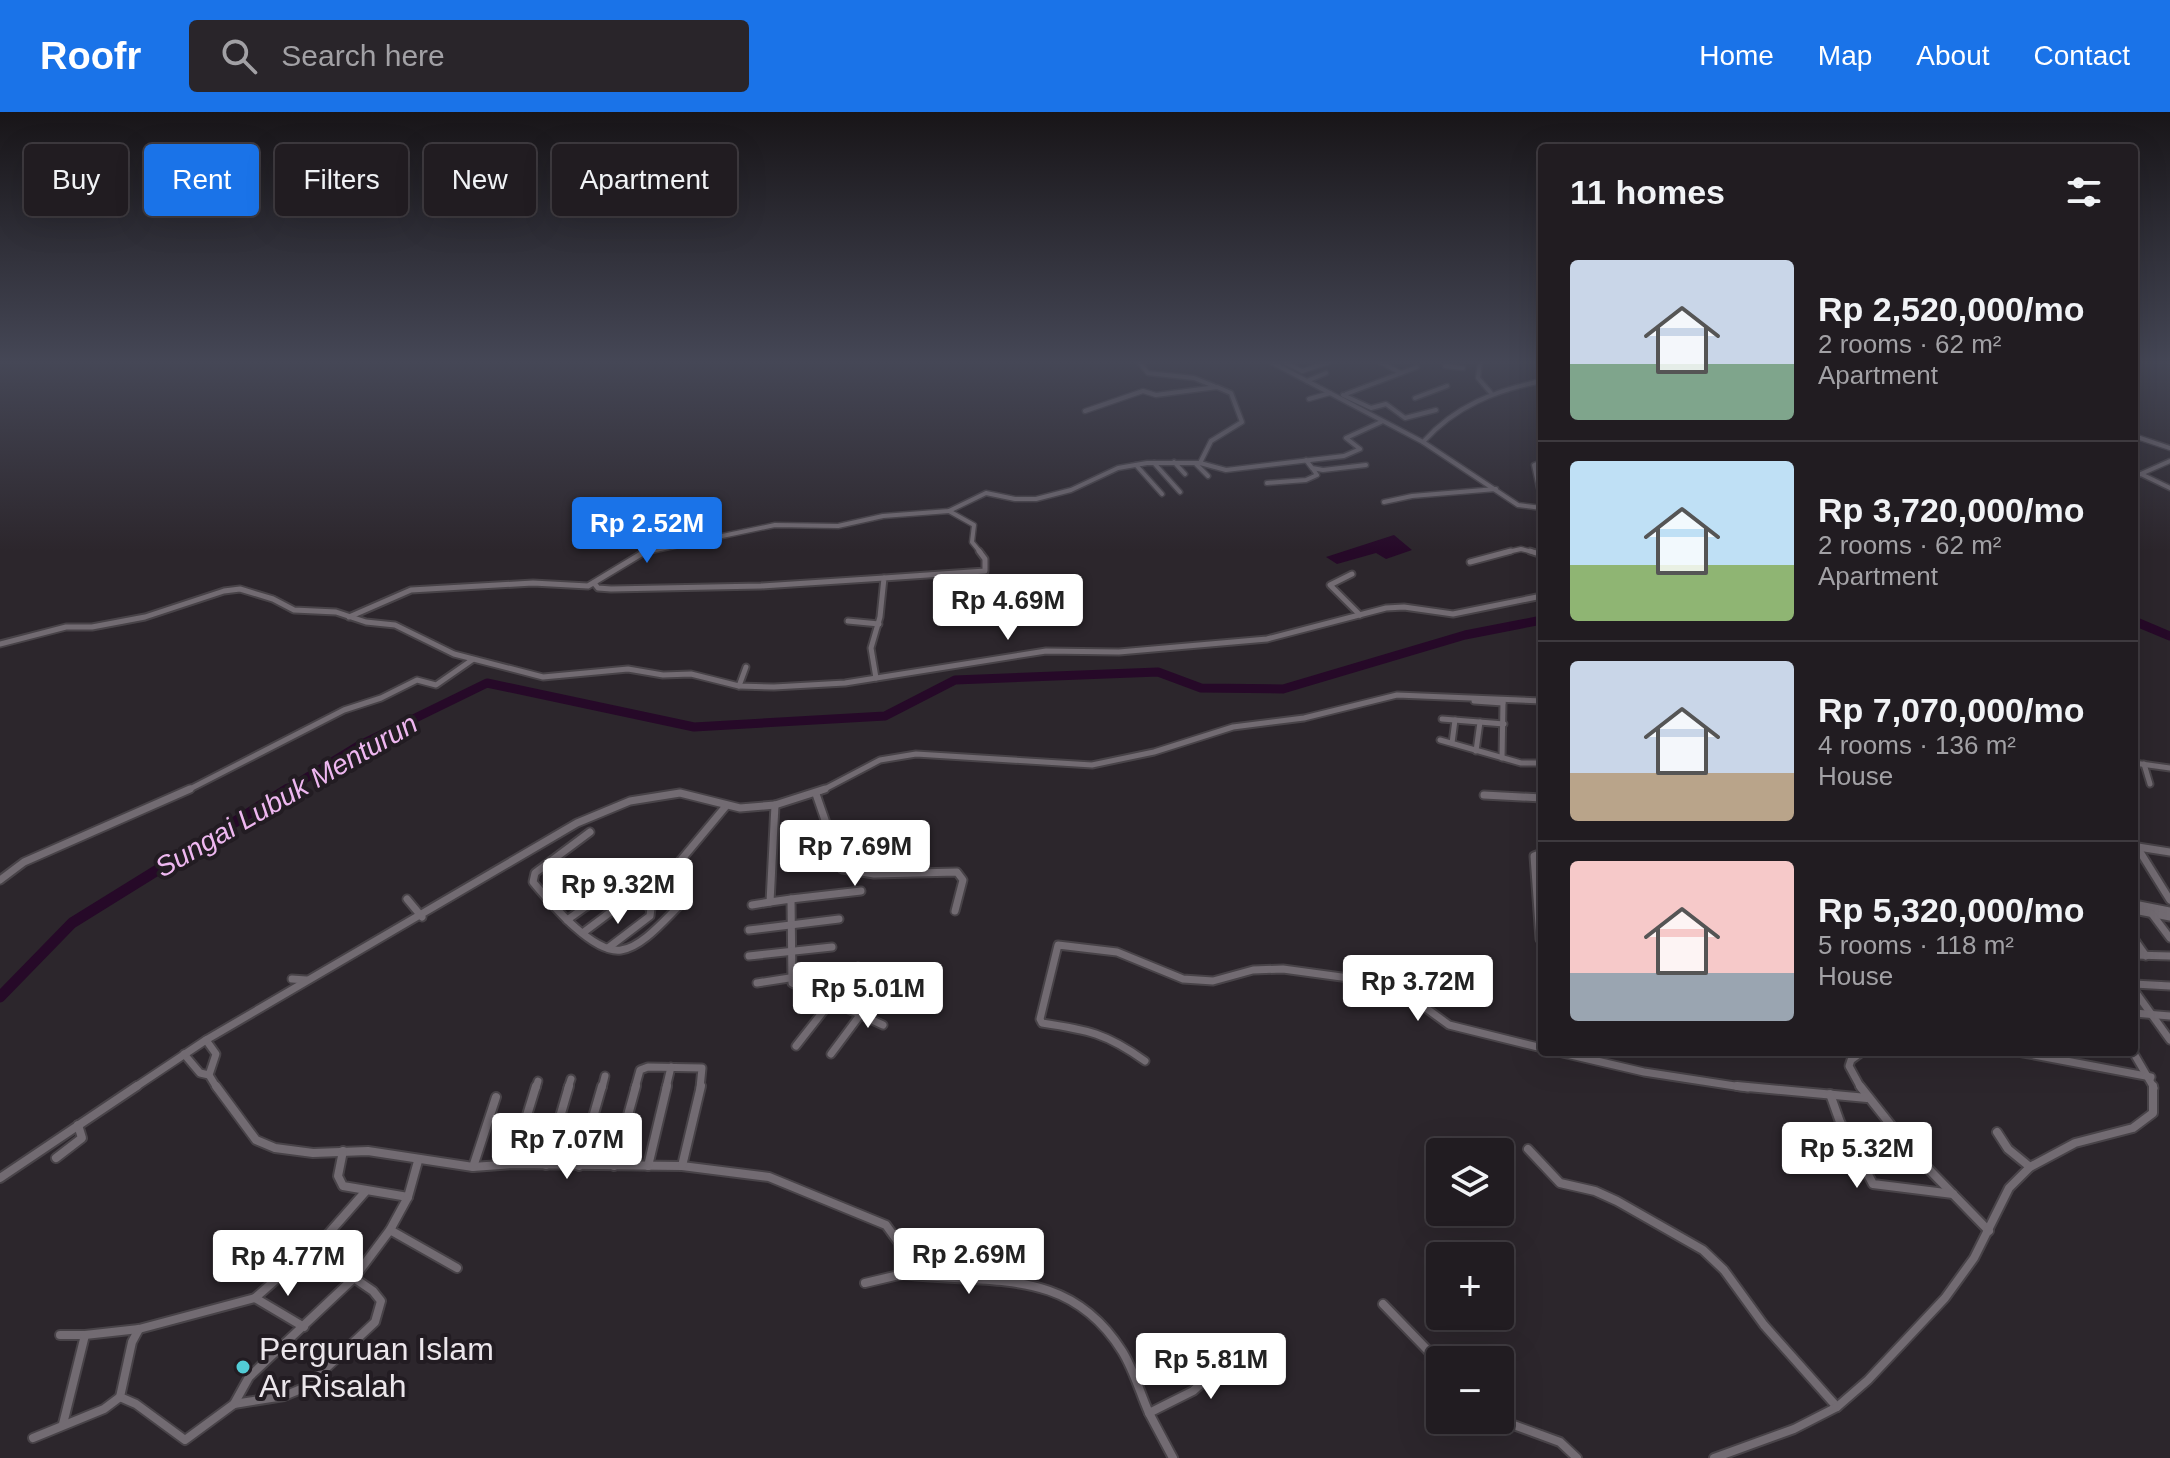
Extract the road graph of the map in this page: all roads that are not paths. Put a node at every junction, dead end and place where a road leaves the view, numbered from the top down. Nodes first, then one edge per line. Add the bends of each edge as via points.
1 (1237, 425) edge
2 (1375, 425) edge
3 (1387, 425) edge
4 (1437, 425) edge
5 (2138, 437) edge
6 (1423, 442) junction
7 (2170, 448) edge
8 (1306, 460) junction
9 (2170, 461) edge
10 (1174, 462) junction
11 (1154, 463) junction
12 (1198, 463) junction
13 (1136, 465) junction
14 (1366, 465) dead end
15 (1313, 469) junction
16 (1185, 474) dead end
17 (2141, 474) junction
18 (2138, 475) edge
19 (1208, 476) dead end
20 (1267, 483) dead end
21 (2170, 488) edge
22 (1496, 489) junction
23 (1180, 492) dead end
24 (1162, 494) dead end
25 (1384, 502) dead end
26 (1538, 508) edge
27 (949, 511) junction
28 (1538, 554) edge
29 (1470, 562) dead end
30 (1352, 574) dead end
31 (884, 578) junction
32 (594, 583) junction
33 (1538, 597) edge
34 (1360, 615) junction
35 (349, 617) junction
36 (848, 621) dead end
37 (879, 624) junction
38 (0, 644) edge
39 (470, 661) junction
40 (644, 662) dead end
41 (746, 667) dead end
42 (640, 671) junction
43 (876, 678) junction
44 (739, 686) junction
45 (1437, 698) dead end
46 (1503, 701) junction
47 (1538, 701) edge
48 (1442, 719) dead end
49 (1455, 720) junction
50 (1480, 722) junction
51 (1504, 724) junction
52 (1440, 740) dead end
53 (1452, 743) junction
54 (1476, 751) junction
55 (1502, 758) junction
56 (1538, 762) edge
57 (2138, 763) edge
58 (2144, 764) junction
59 (2170, 768) edge
60 (2150, 784) dead end
61 (816, 794) junction
62 (1484, 795) dead end
63 (1538, 798) edge
64 (775, 805) junction
65 (726, 806) junction
66 (590, 832) dead end
67 (2138, 847) edge
68 (2138, 850) edge
69 (2170, 852) edge
70 (1538, 854) edge
71 (0, 880) edge
72 (861, 891) dead end
73 (632, 896) junction
74 (407, 899) dead end
75 (791, 899) junction
76 (2170, 900) edge
77 (770, 902) junction
78 (752, 905) dead end
79 (2138, 905) edge
80 (2138, 906) edge
81 (955, 911) dead end
82 (1538, 911) edge
83 (2152, 914) junction
84 (2170, 914) edge
85 (422, 917) junction
86 (839, 919) dead end
87 (567, 920) junction
88 (791, 925) junction
89 (749, 930) dead end
90 (584, 932) junction
91 (2170, 938) edge
92 (2138, 945) edge
93 (832, 947) dead end
94 (608, 948) junction
95 (791, 951) junction
96 (2138, 955) edge
97 (749, 956) dead end
98 (2146, 956) junction
99 (2170, 956) edge
100 (858, 967) dead end
101 (815, 974) dead end
102 (790, 978) junction
103 (292, 979) dead end
104 (306, 980) junction
105 (757, 983) dead end
106 (2170, 986) edge
107 (881, 987) dead end
108 (2138, 987) edge
109 (2138, 993) edge
110 (830, 1002) junction
111 (2138, 1013) edge
112 (2152, 1014) junction
113 (859, 1015) junction
114 (2170, 1016) edge
115 (883, 1025) dead end
116 (206, 1040) junction
117 (2170, 1040) edge
118 (796, 1046) dead end
119 (1538, 1047) edge
120 (184, 1054) junction
121 (831, 1054) dead end
122 (1575, 1056) edge
123 (1856, 1056) edge
124 (2039, 1056) edge
125 (2136, 1056) edge
126 (1145, 1061) dead end
127 (671, 1067) junction
128 (209, 1075) junction
129 (605, 1076) dead end
130 (2151, 1077) junction
131 (571, 1079) dead end
132 (538, 1081) dead end
133 (1830, 1094) junction
134 (496, 1097) dead end
135 (1867, 1098) junction
136 (78, 1125) junction
137 (1997, 1132) dead end
138 (1528, 1149) dead end
139 (343, 1151) junction
140 (56, 1158) dead end
141 (418, 1161) junction
142 (512, 1164) junction
143 (546, 1165) junction
144 (579, 1166) junction
145 (614, 1166) junction
146 (648, 1166) junction
147 (682, 1166) junction
148 (473, 1167) junction
149 (2030, 1167) junction
150 (0, 1178) edge
151 (365, 1192) junction
152 (1953, 1194) junction
153 (408, 1197) junction
154 (390, 1230) junction
155 (1989, 1231) junction
156 (457, 1268) dead end
157 (903, 1274) junction
158 (354, 1278) junction
159 (865, 1283) dead end
160 (255, 1298) junction
161 (1383, 1304) dead end
162 (304, 1327) junction
163 (139, 1329) junction
164 (60, 1335) dead end
165 (85, 1335) junction
166 (1176, 1342) dead end
167 (1426, 1349) edge
168 (120, 1397) junction
169 (234, 1404) junction
170 (1837, 1407) junction
171 (1149, 1413) junction
172 (63, 1424) junction
173 (1514, 1428) edge
174 (33, 1438) dead end
175 (1739, 1454) edge
176 (1173, 1458) edge
177 (1577, 1458) edge
178 (1714, 1458) edge

1 - 12 street via 1203,449
2 - 8 street via 1346,438 1359,451
3 - 6 street
4 - 6 street
5 - 7 street
6 - 22 street
8 - 12 street via 1226,470
8 - 15 street
9 - 17 street
10 - 11 street
10 - 12 street
10 - 16 street
11 - 13 street
11 - 23 street
12 - 19 street
13 - 24 street
13 - 27 street via 1049,496 1015,499 986,493
14 - 15 street
15 - 20 street via 1317,475 1310,479
17 - 18 street
17 - 21 street
22 - 25 street via 1408,495
22 - 26 street via 1518,505
27 - 31 street via 974,525 972,542 985,559 985,571
27 - 32 street via 723,534 642,552
28 - 29 street via 1521,549
30 - 34 street via 1330,585
31 - 32 street via 611,589
31 - 37 street
32 - 35 street via 411,590
33 - 34 street via 1453,614 1393,607
34 - 43 street via 1267,639 1119,652 1046,651
35 - 38 street via 294,610 233,589 145,617 66,627
35 - 39 street via 402,627
36 - 37 street
37 - 43 street via 871,648
39 - 42 street via 543,677
39 - 71 street via 439,683 417,680 344,710 195,787 24,862
40 - 42 street
41 - 44 street
42 - 44 street via 691,674
43 - 44 street
45 - 46 street
46 - 47 street
46 - 51 street
46 - 61 street via 1397,695 1304,718 1233,727 1092,765 906,755 880,760
48 - 49 street
49 - 50 street
49 - 53 street
50 - 51 street
50 - 54 street
51 - 55 street
52 - 53 street
53 - 54 street
54 - 55 street
55 - 56 street
57 - 58 street
58 - 59 street
58 - 60 street
61 - 64 street
61 - 81 street via 842,869 874,874 957,872 963,876
62 - 63 street
64 - 65 street
64 - 77 street
65 - 85 street via 680,793 630,801 577,823
65 - 94 street via 676,866 681,904 633,945
66 - 87 street via 532,879
67 - 69 street
68 - 76 street
70 - 82 street
72 - 75 street
73 - 87 street via 612,886
73 - 90 street
73 - 94 street via 652,913
74 - 85 street
75 - 77 street
75 - 88 street
77 - 78 street
79 - 84 street
80 - 83 street
83 - 84 street
83 - 91 street
85 - 104 street
86 - 88 street
87 - 90 street
88 - 89 street
88 - 95 street
90 - 94 street
92 - 98 street
93 - 95 street
95 - 97 street
95 - 102 street
96 - 98 street
98 - 99 street
100 - 110 street
101 - 102 street
102 - 105 street
102 - 110 street via 800,990
103 - 104 street
104 - 116 street
106 - 108 street
107 - 113 street
109 - 112 street
110 - 113 street
110 - 118 street
111 - 112 street
112 - 114 street
112 - 117 street
113 - 115 street
113 - 121 street
116 - 120 street
116 - 128 street via 216,1054
119 - 126 street via 1449,1025 1404,992 1378,982 1283,969 1253,970 1213,981 1183,979 1131,956 1058,945 1041,1021 1098,1032
120 - 128 street via 200,1073
120 - 136 street
122 - 133 street via 1748,1088
123 - 135 street via 1849,1066
124 - 130 street
125 - 130 street
127 - 145 street via 640,1070
127 - 146 street
127 - 147 street via 704,1070
128 - 139 street via 262,1144 313,1153
129 - 144 street
130 - 149 street via 2157,1093 2153,1113 2133,1128 2075,1143
131 - 143 street
132 - 142 street
133 - 135 street
133 - 152 street via 1873,1184
134 - 148 street
135 - 152 street
136 - 140 street via 82,1138
136 - 150 street
137 - 149 street
138 - 170 street via 1560,1183 1617,1201 1703,1250
139 - 141 street
139 - 151 street via 340,1182
141 - 148 street
141 - 153 street
142 - 143 street
142 - 148 street
143 - 144 street
144 - 145 street
145 - 146 street
146 - 147 street
147 - 157 street via 769,1177 877,1220 899,1243
149 - 155 street via 2009,1188
151 - 153 street
151 - 160 street via 329,1233
152 - 155 street
153 - 154 street
154 - 156 street
154 - 158 street
155 - 170 street via 1945,1298
157 - 159 street
157 - 171 street via 1039,1284 1070,1296 1120,1347
158 - 162 street
158 - 169 street via 383,1301 375,1322 306,1387
160 - 162 street
160 - 163 street
161 - 167 street
162 - 169 street via 249,1377
163 - 165 street
163 - 168 street
164 - 165 street
165 - 172 street
166 - 171 street via 1203,1382 1194,1392 1167,1400
168 - 169 street via 185,1440
168 - 172 street
170 - 175 street
171 - 176 street
172 - 174 street
173 - 177 street via 1557,1439
175 - 178 street

